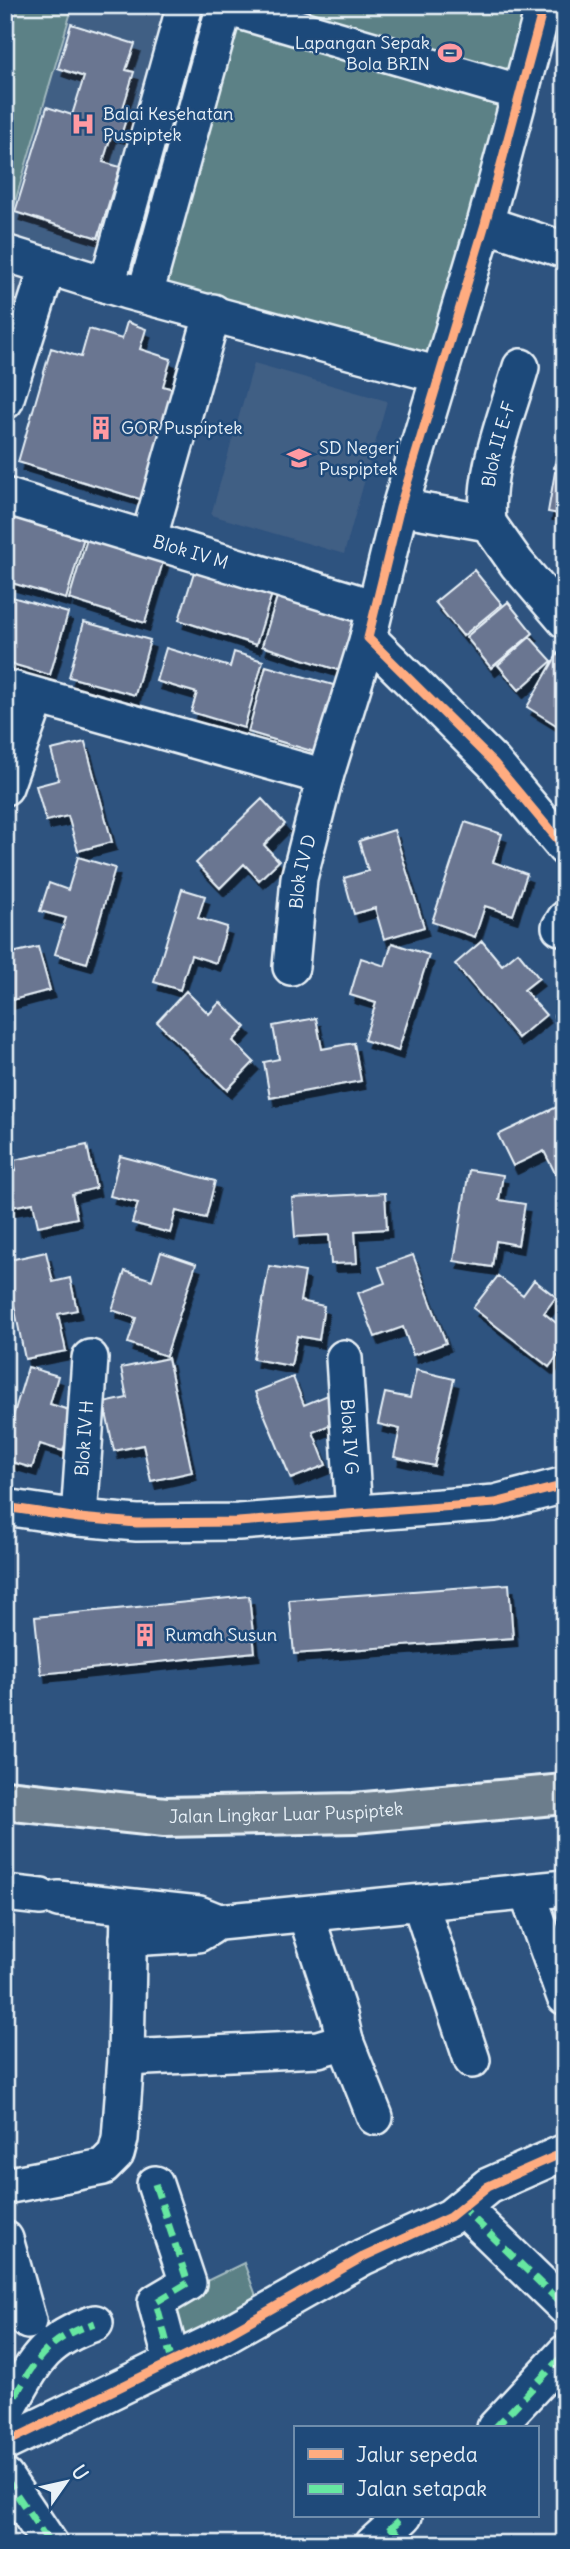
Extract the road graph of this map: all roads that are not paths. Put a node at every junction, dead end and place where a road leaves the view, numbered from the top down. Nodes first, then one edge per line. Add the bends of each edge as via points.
1 (185, 5) edge
2 (544, 5) edge
3 (223, 6) edge
4 (518, 92) junction
5 (485, 224) junction
6 (565, 250) edge
7 (5, 253) edge
8 (48, 267) junction
9 (107, 285) junction
10 (145, 295) junction
11 (213, 312) junction
12 (521, 368) dead end
13 (439, 375) junction
14 (5, 401) edge
15 (5, 496) edge
16 (400, 507) junction
17 (488, 523) junction
18 (149, 537) junction
19 (565, 620) edge
20 (372, 623) junction
21 (21, 692) edge
22 (324, 777) junction
23 (5, 787) edge
24 (565, 848) edge
25 (291, 967) dead end
26 (90, 1358) dead end
27 (344, 1358) dead end
28 (565, 1485) edge
29 (5, 1507) edge
30 (354, 1514) junction
31 (79, 1518) junction
32 (565, 1794) edge
33 (5, 1800) edge
34 (565, 1888) edge
35 (527, 1892) junction
36 (5, 1893) edge
37 (419, 1903) junction
38 (306, 1915) junction
39 (128, 1923) junction
40 (565, 1997) edge
41 (345, 2041) junction
42 (126, 2058) junction
43 (472, 2060) dead end
44 (375, 2117) dead end
45 (565, 2152) edge
46 (155, 2183) dead end
47 (5, 2186) edge
48 (463, 2208) junction
49 (5, 2239) edge
50 (565, 2307) edge
51 (28, 2321) dead end
52 (95, 2323) dead end
53 (565, 2353) edge
54 (172, 2362) junction
55 (5, 2414) edge
56 (497, 2426) edge
57 (5, 2444) edge
58 (5, 2477) edge
59 (50, 2544) edge

1 - 9 street
2 - 4 street, Blok IV D
3 - 4 street
3 - 10 street
4 - 5 street, Blok IV D
5 - 6 street
5 - 13 street, Blok IV D
7 - 8 street
8 - 9 street
8 - 14 street
9 - 10 street
10 - 11 street
11 - 13 street
11 - 18 street
12 - 17 street, Blok II E-F via 493,463 486,499
13 - 16 street, Blok IV D
15 - 18 street, Blok IV M
16 - 17 street
16 - 20 street, Blok IV D
17 - 19 street
18 - 20 street, Blok IV M
20 - 22 street, Blok IV D
20 - 24 street
21 - 22 street
21 - 23 street
22 - 25 street, Blok IV D via 299,878
26 - 31 street, Blok IV H
27 - 30 street, Blok IV G
28 - 30 street via 495,1503
29 - 31 street
30 - 31 street via 238,1522 136,1523
32 - 33 main road, Jalan Lingkar Luar Puspiptek via 354,1813 165,1817
34 - 35 street
35 - 37 street
35 - 40 street
36 - 39 street via 49,1898
37 - 38 street
37 - 43 street
38 - 39 street via 219,1922 199,1914
38 - 41 street
39 - 42 street
41 - 42 street via 318,2049
41 - 44 street
42 - 47 street via 116,2154 103,2167
45 - 48 street via 488,2186
46 - 54 street via 188,2283 156,2302
48 - 50 street
48 - 54 street
49 - 51 street
52 - 55 street via 68,2332 43,2351
53 - 56 street
54 - 57 street
58 - 59 street

